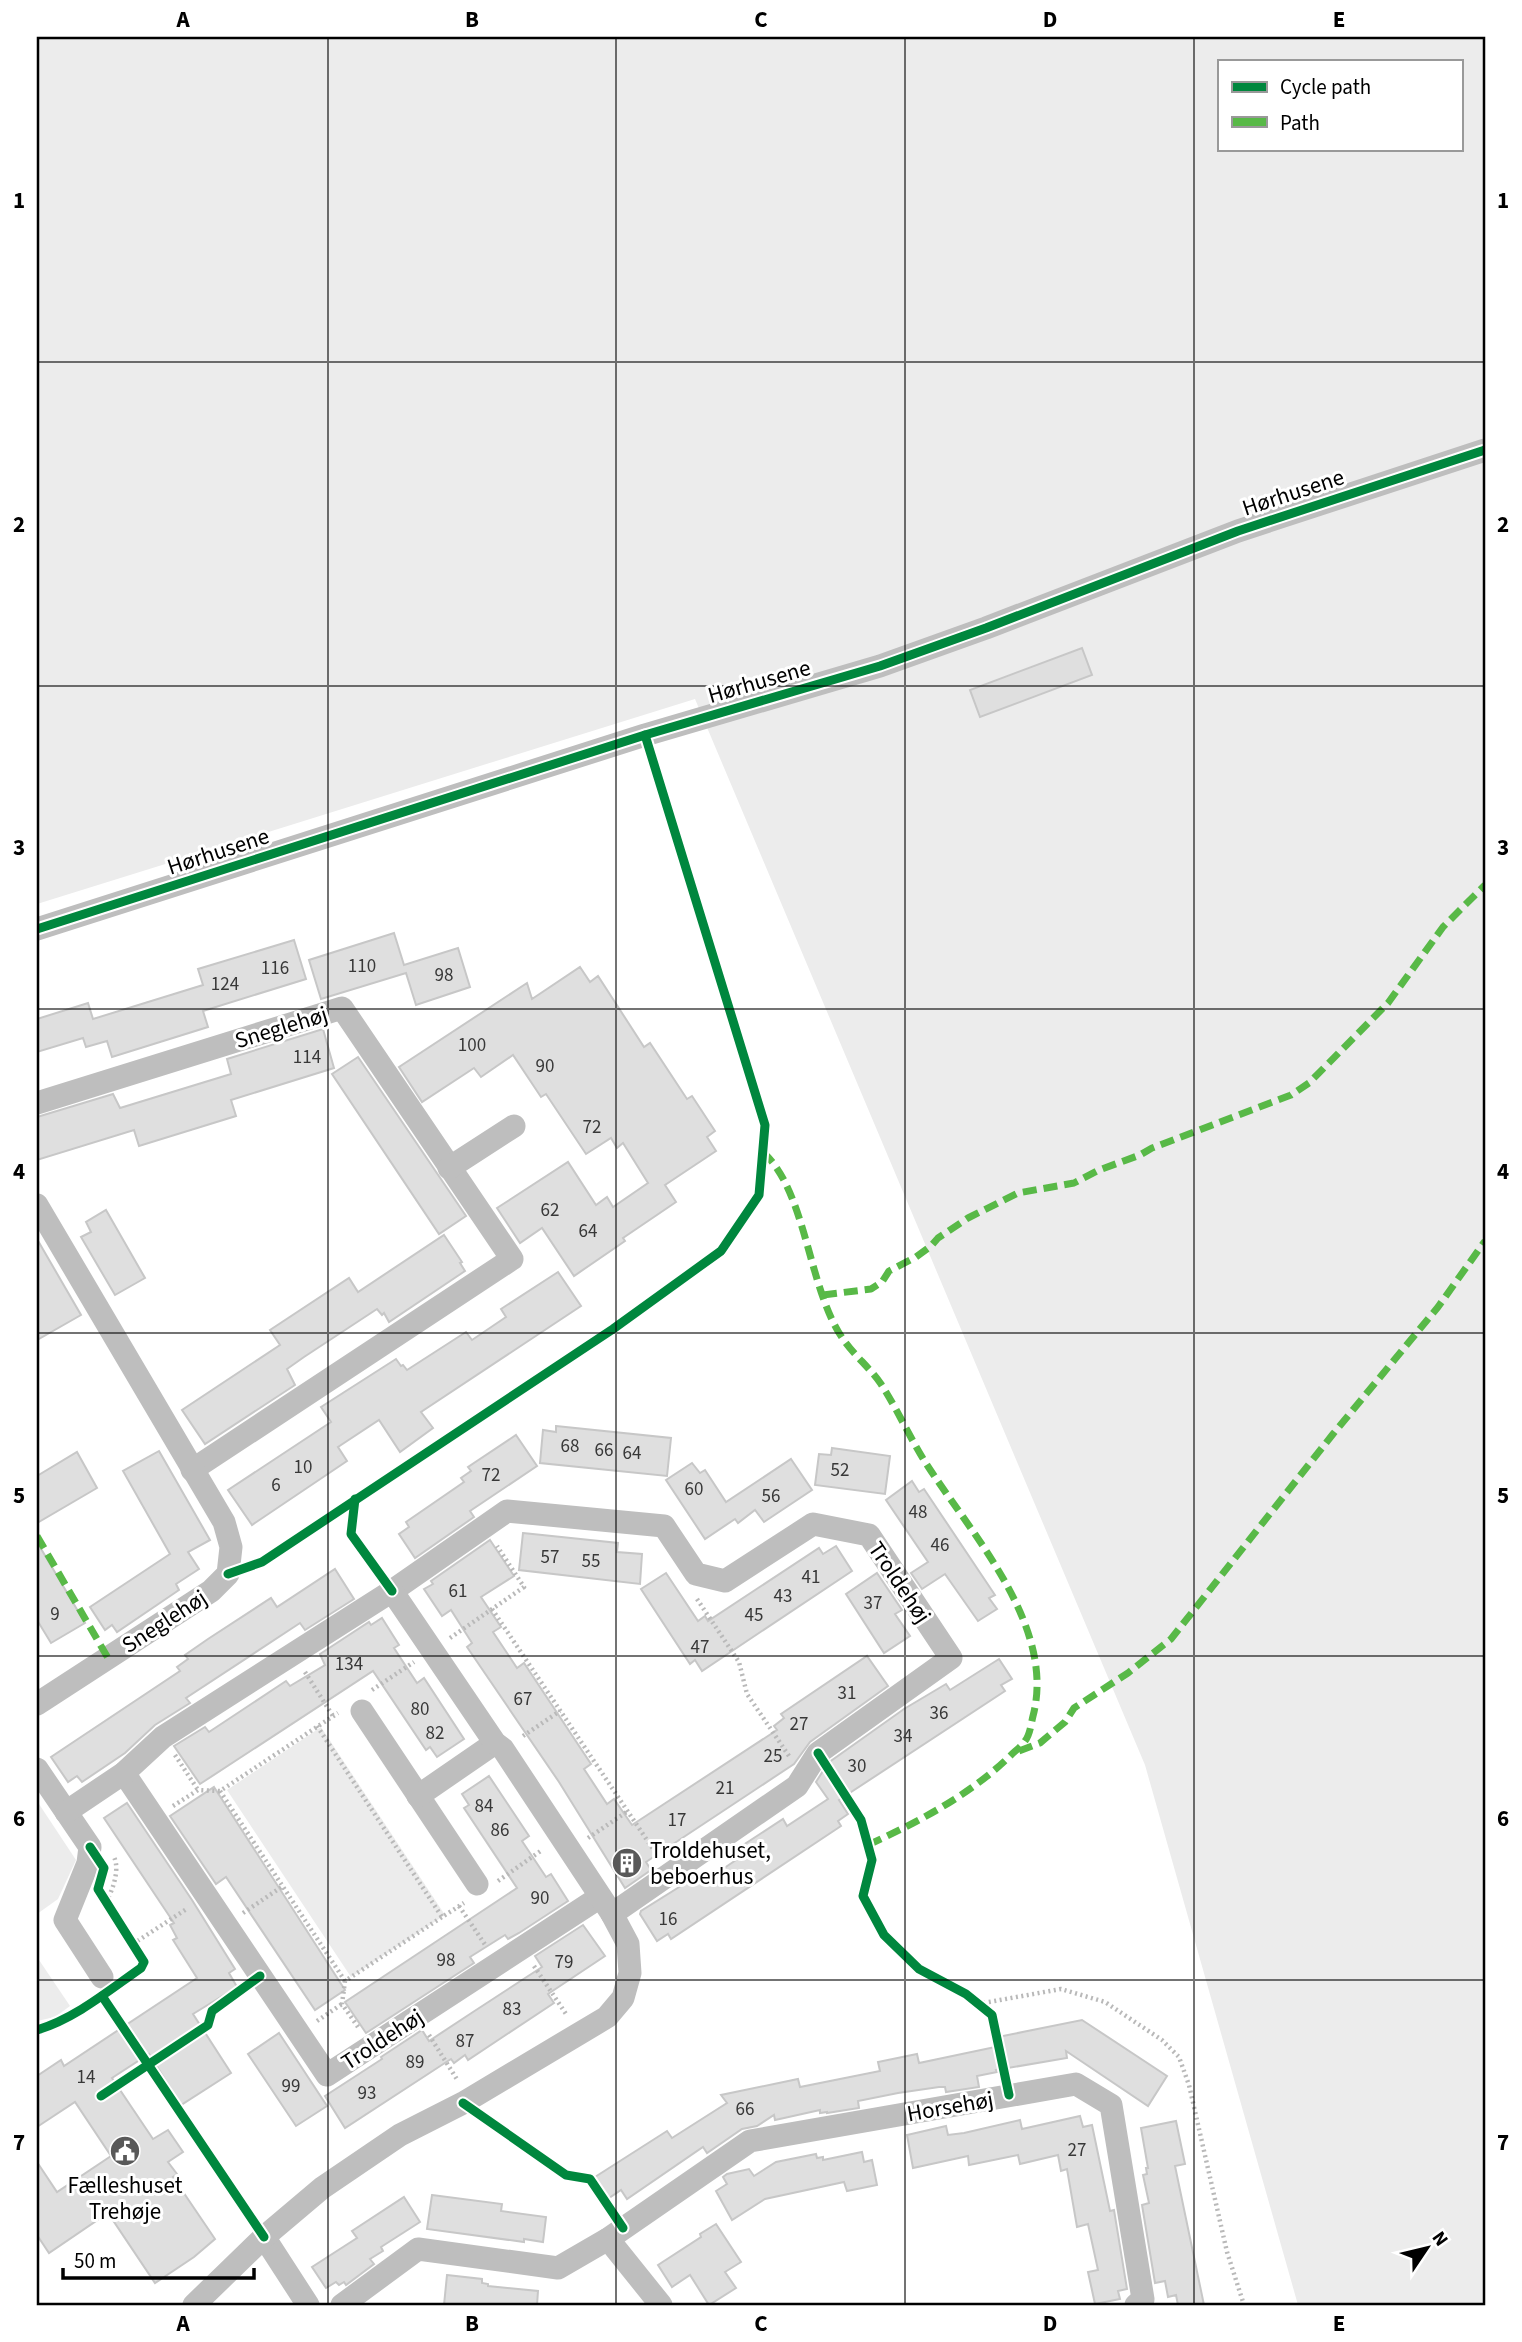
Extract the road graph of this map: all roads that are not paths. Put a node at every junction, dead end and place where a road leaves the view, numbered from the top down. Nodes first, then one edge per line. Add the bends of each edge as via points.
1 (1485, 450) edge
2 (37, 929) edge
3 (37, 1103) edge
4 (514, 1126) dead end
5 (450, 1168) junction
6 (37, 1205) edge
7 (192, 1469) junction
8 (392, 1591) junction
9 (37, 1704) edge
10 (357, 1705) road end
11 (499, 1746) junction
12 (37, 1769) edge
13 (124, 1773) junction
14 (418, 1796) junction
15 (66, 1812) junction
16 (477, 1884) dead end
17 (606, 1905) junction
18 (102, 1977) dead end
19 (264, 2237) junction
20 (608, 2239) junction
21 (194, 2305) edge
22 (308, 2305) edge
23 (342, 2305) edge
24 (662, 2305) edge
25 (1136, 2305) edge

1 - 2 street, Hørhusene via 1238,531 880,666 645,735
3 - 5 street, Sneglehøj via 342,1008
4 - 5 street
5 - 7 street, Sneglehøj via 512,1259
6 - 7 street, Sneglehøj
7 - 9 street, Sneglehøj via 224,1522 231,1547 229,1574 211,1591
8 - 11 street
8 - 13 street via 163,1737
8 - 17 street, Troldehøj via 507,1511 664,1526 696,1574 725,1581 813,1524 869,1535 951,1658 818,1753 797,1786 670,1874
10 - 14 street
11 - 14 street
11 - 17 street
12 - 15 street
13 - 15 street
13 - 17 street, Troldehøj via 327,2074 522,1947
14 - 16 street
15 - 18 street via 90,1847 65,1920
17 - 19 street via 628,1944 630,1973 623,1997 607,2017 400,2135 323,2188
19 - 21 street
19 - 22 street
20 - 23 street, Horsehøj via 558,2268 418,2249
20 - 24 street
20 - 25 street, Horsehøj via 750,2141 1076,2084 1111,2105 1143,2299

